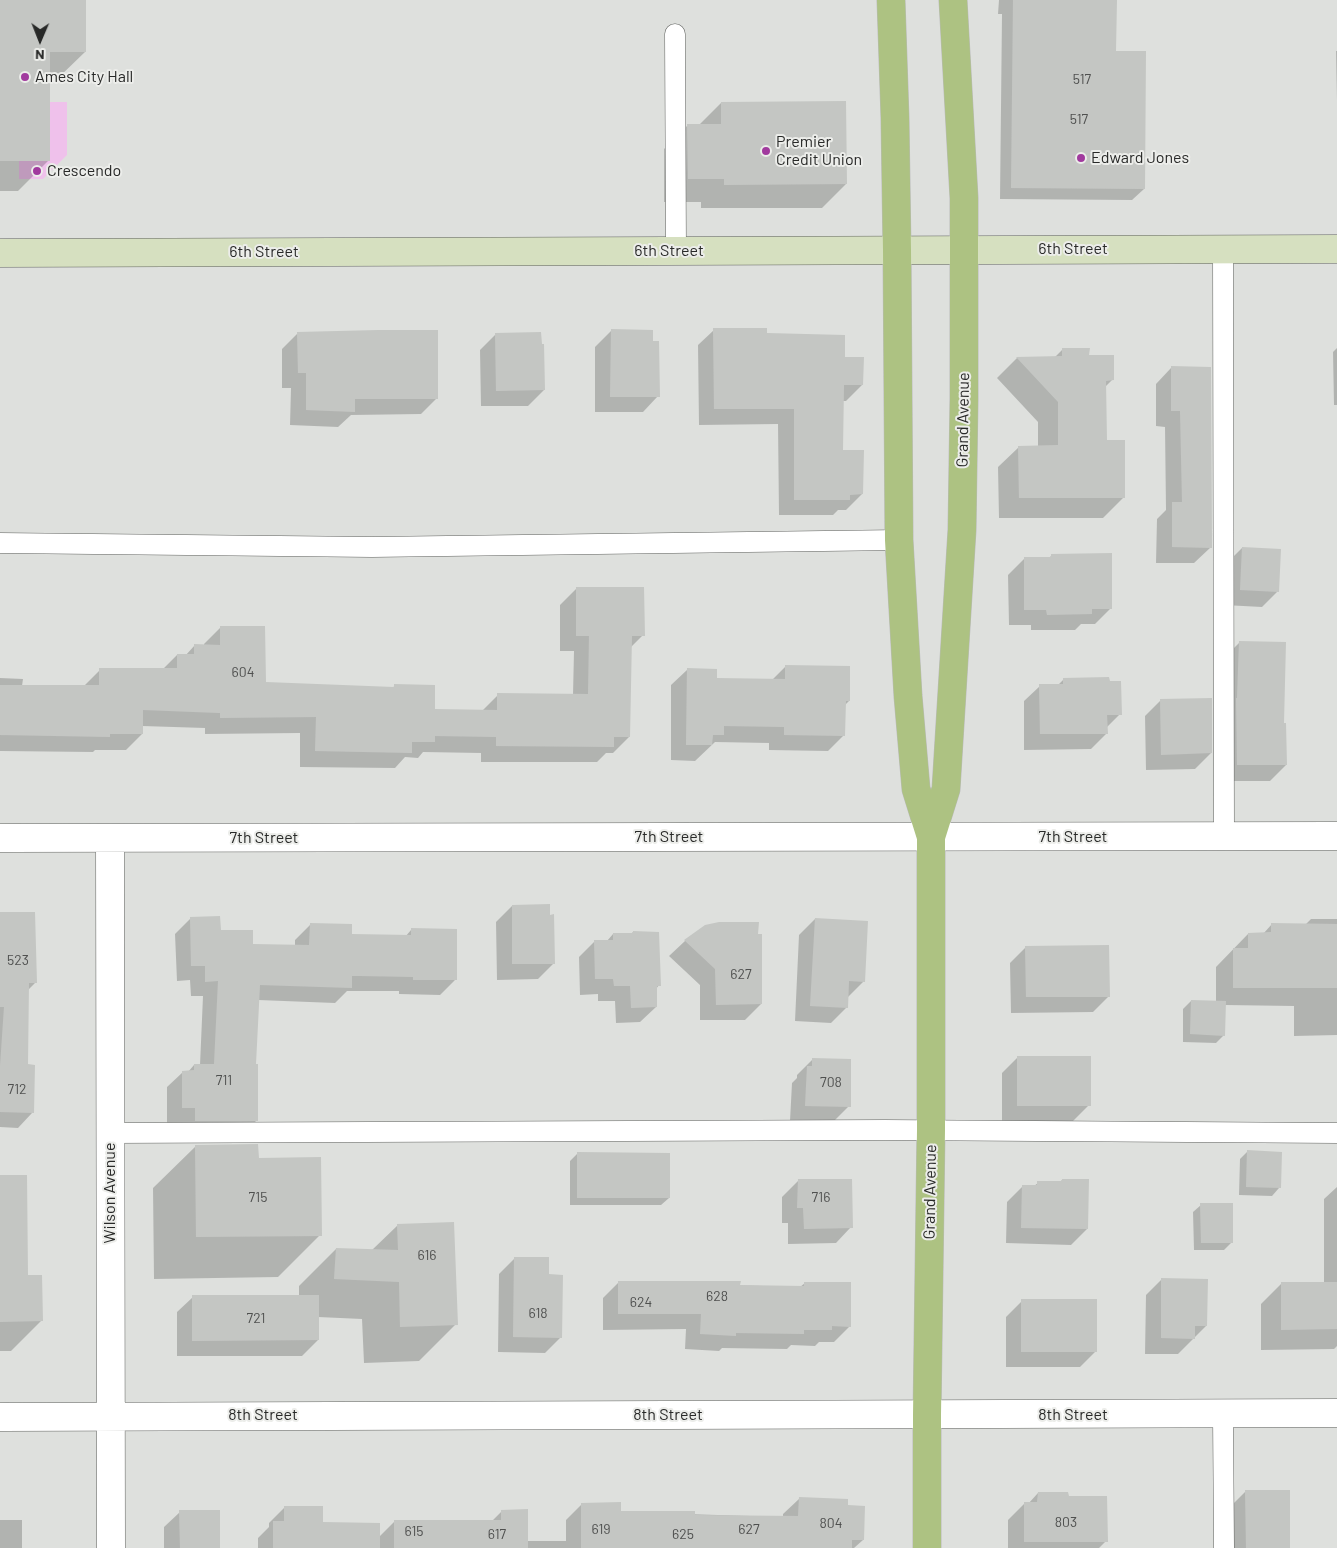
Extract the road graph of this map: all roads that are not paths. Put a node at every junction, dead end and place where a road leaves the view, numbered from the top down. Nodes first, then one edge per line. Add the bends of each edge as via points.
1 (891, 0) edge
2 (953, 0) edge
3 (675, 34) dead end
4 (1223, 249) junction
5 (1337, 249) edge
6 (898, 250) junction
7 (964, 250) junction
8 (676, 251) junction
9 (0, 253) edge
10 (899, 540) junction
11 (0, 542) edge
12 (1224, 836) junction
13 (1337, 836) edge
14 (931, 837) junction
15 (0, 838) edge
16 (110, 838) junction
17 (931, 1130) junction
18 (110, 1133) junction
19 (1337, 1133) edge
20 (1337, 1413) edge
21 (1223, 1414) junction
22 (927, 1415) junction
23 (111, 1416) junction
24 (0, 1417) edge
25 (111, 1548) edge
26 (928, 1548) edge
27 (1224, 1548) edge

1 - 6 main road, Grand Avenue
2 - 7 main road, Grand Avenue
3 - 8 lane
4 - 5 main road, 6th Street
4 - 7 main road, 6th Street
4 - 12 lane
6 - 7 main road, 6th Street
6 - 8 main road, 6th Street
6 - 10 main road, Grand Avenue
7 - 14 main road, Grand Avenue via 962,520 952,699 946,789
8 - 9 main road, 6th Street
10 - 11 lane via 372,547
10 - 14 main road, Grand Avenue via 916,789
12 - 13 street, 7th Street
12 - 14 street, 7th Street
14 - 16 street, 7th Street
14 - 17 main road, Grand Avenue
15 - 16 street, 7th Street
16 - 18 street, Wilson Avenue
17 - 18 lane
17 - 19 lane
17 - 22 main road, Grand Avenue
18 - 23 street, Wilson Avenue
20 - 21 street, 8th Street
21 - 22 street, 8th Street
21 - 27 lane
22 - 23 street, 8th Street
22 - 26 main road, Grand Avenue
23 - 24 street, 8th Street
23 - 25 street, Wilson Avenue

